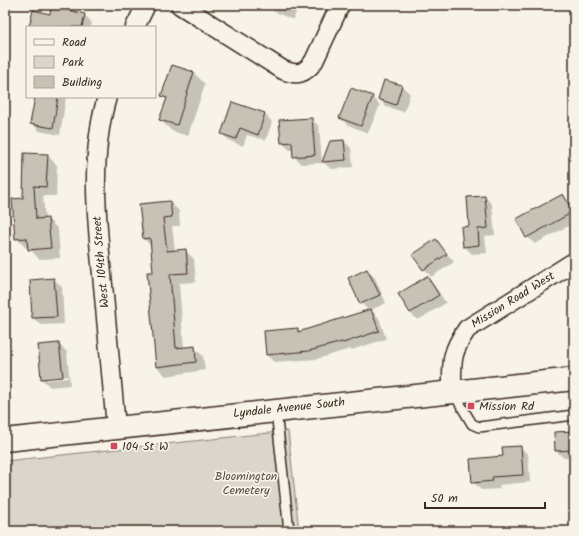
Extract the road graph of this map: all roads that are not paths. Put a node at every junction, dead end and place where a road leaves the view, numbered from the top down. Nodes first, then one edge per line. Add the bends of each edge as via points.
1 (146, 5) edge
2 (180, 5) edge
3 (340, 5) edge
4 (136, 26) edge
5 (107, 98) edge
6 (574, 262) edge
7 (574, 379) edge
8 (452, 390) junction
9 (276, 410) junction
10 (574, 415) edge
11 (116, 428) junction
12 (5, 440) edge
13 (289, 531) edge

1 - 4 street
2 - 3 street via 291,74 300,74 309,69
5 - 11 street, West 104th Street via 98,145 95,188
6 - 8 street, Mission Road West via 468,329 456,346 453,356
7 - 8 street, Lyndale Avenue South
8 - 9 street, Lyndale Avenue South
8 - 10 lane via 472,424 479,427
9 - 11 street, Lyndale Avenue South
9 - 13 lane
11 - 12 street, Lyndale Avenue South

